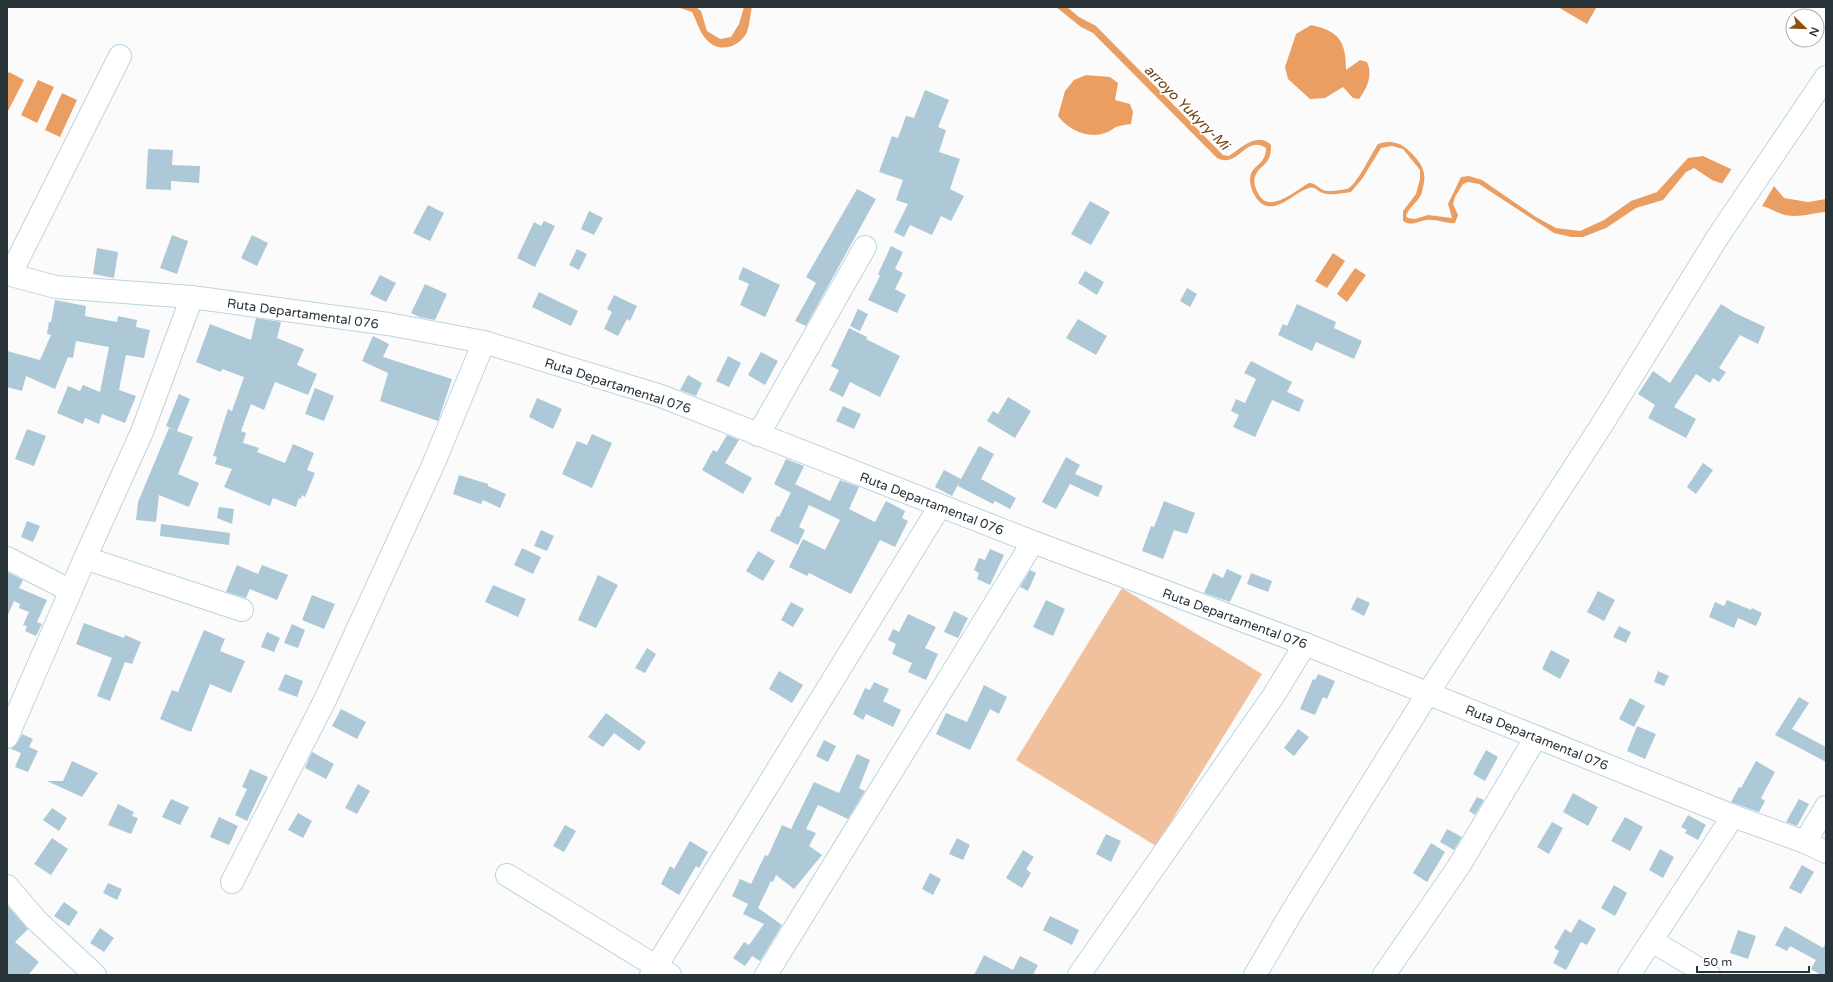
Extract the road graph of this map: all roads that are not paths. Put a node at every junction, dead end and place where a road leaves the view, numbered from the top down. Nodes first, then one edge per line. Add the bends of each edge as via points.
1 (120, 56) dead end
2 (1826, 77) edge
3 (865, 247) dead end
4 (9, 274) edge
5 (192, 297) junction
6 (484, 342) junction
7 (758, 435) junction
8 (940, 506) junction
9 (1033, 542) junction
10 (7, 558) edge
11 (85, 558) junction
12 (71, 591) junction
13 (242, 610) dead end
14 (1305, 644) junction
15 (1428, 693) junction
16 (7, 737) edge
17 (1536, 737) junction
18 (1826, 807) edge
19 (1733, 816) junction
20 (1805, 842) junction
21 (1826, 852) edge
22 (507, 875) dead end
23 (232, 882) dead end
24 (7, 886) edge
25 (1652, 941) junction
26 (659, 972) edge
27 (95, 975) edge
28 (766, 975) edge
29 (1079, 975) edge
30 (1255, 975) edge
31 (1384, 975) edge
32 (1629, 975) edge
33 (1708, 975) edge

1 - 4 street
2 - 15 street via 1717,238 1604,423
3 - 7 street
4 - 5 street, Ruta Departamental 076 via 56,286
5 - 6 street, Ruta Departamental 076 via 388,324
5 - 11 street via 142,432
6 - 7 street, Ruta Departamental 076 via 661,396
6 - 23 street via 434,465 325,700
7 - 8 street, Ruta Departamental 076
8 - 9 street, Ruta Departamental 076
8 - 26 street
9 - 14 street, Ruta Departamental 076
9 - 28 street
10 - 12 street
11 - 12 street
11 - 13 street
12 - 16 street
14 - 15 street, Ruta Departamental 076
14 - 29 street via 1274,695
15 - 17 street, Ruta Departamental 076
15 - 30 street
17 - 19 street, Ruta Departamental 076
17 - 31 street via 1459,866
18 - 20 street
19 - 20 street, Ruta Departamental 076
19 - 25 street
20 - 21 street, Ruta Departamental 076
22 - 26 street
24 - 27 street via 36,920
25 - 32 street
25 - 33 street

